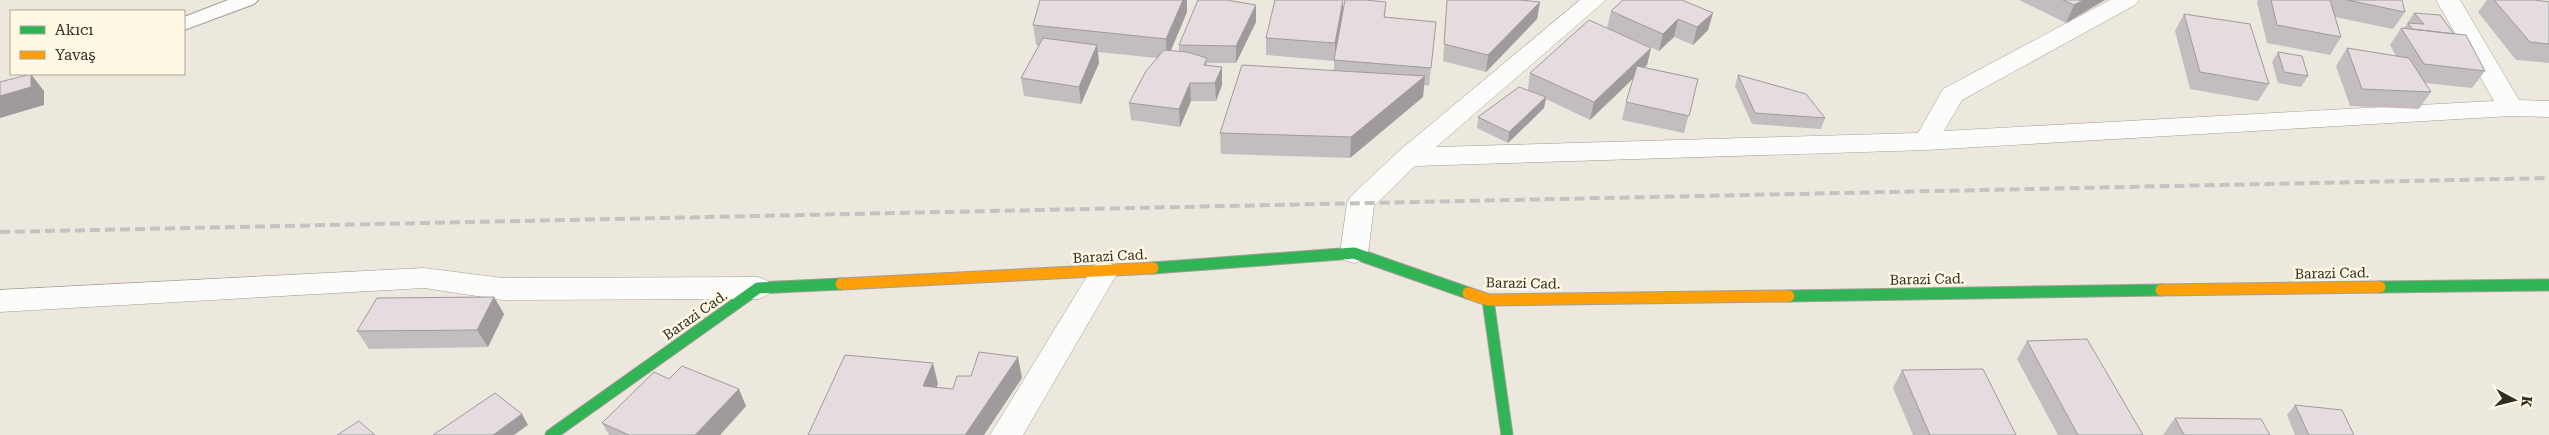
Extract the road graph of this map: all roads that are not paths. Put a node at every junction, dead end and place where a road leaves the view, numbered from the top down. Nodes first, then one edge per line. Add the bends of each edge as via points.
1 (247, 0) edge
2 (1594, 0) edge
3 (2127, 0) edge
4 (2448, 0) edge
5 (185, 24) edge
6 (2510, 108) junction
7 (2549, 109) edge
8 (1926, 141) junction
9 (1408, 157) junction
10 (1354, 253) junction
11 (1104, 272) junction
12 (2549, 285) edge
13 (758, 288) junction
14 (1488, 300) junction
15 (0, 301) edge
16 (551, 435) edge
17 (1006, 435) edge
18 (1507, 435) edge

1 - 5 lane
2 - 9 street
3 - 8 street via 1952,95
4 - 6 street
6 - 7 street
6 - 8 street
8 - 9 street
9 - 10 street via 1361,203
10 - 11 street, Barazi Cad.
10 - 14 street, Barazi Cad.
11 - 13 street, Barazi Cad.
11 - 17 street
12 - 14 street, Barazi Cad.
13 - 15 street via 503,289 424,278
13 - 16 street, Barazi Cad.
14 - 18 street

